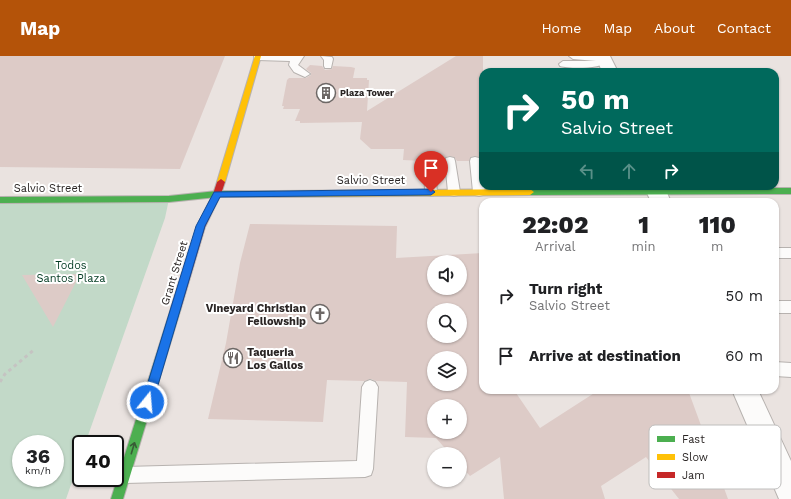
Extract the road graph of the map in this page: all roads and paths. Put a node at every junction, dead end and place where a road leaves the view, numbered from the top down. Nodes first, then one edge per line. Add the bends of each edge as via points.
1 (258, 56) edge
2 (325, 56) edge
3 (572, 56) edge
4 (298, 57) edge
5 (606, 63) edge
6 (563, 64) dead end
7 (328, 66) dead end
8 (305, 74) dead end
9 (429, 161) dead end
10 (450, 161) dead end
11 (475, 161) dead end
12 (791, 191) edge
13 (431, 192) junction
14 (454, 192) junction
15 (479, 192) junction
16 (217, 194) junction
17 (658, 194) edge
18 (0, 200) edge
19 (779, 253) edge
20 (791, 254) edge
21 (779, 307) edge
22 (791, 307) edge
23 (35, 349) dead end
24 (779, 369) edge
25 (791, 370) edge
26 (0, 382) edge
27 (370, 387) dead end
28 (747, 394) edge
29 (761, 425) edge
30 (781, 471) edge
31 (125, 475) junction
32 (791, 493) edge
33 (118, 499) edge

1 - 4 lane
1 - 16 street, Grant Street
2 - 7 lane via 328,59
3 - 5 lane via 594,57
4 - 8 lane via 294,68
5 - 6 lane
9 - 13 lane
10 - 14 lane
11 - 15 lane
12 - 17 street, Salvio Street
13 - 14 street, Salvio Street
13 - 16 street, Salvio Street
14 - 15 street, Salvio Street
15 - 17 street, Salvio Street
16 - 18 street, Salvio Street via 169,199
31 -> 16 street, Grant Street via 200,226
19 - 20 lane
21 - 22 lane
23 - 26 path via 5,374
24 - 25 lane
27 - 31 lane via 365,469
28 - 29 street
30 - 32 street
31 - 33 street, Grant Street

